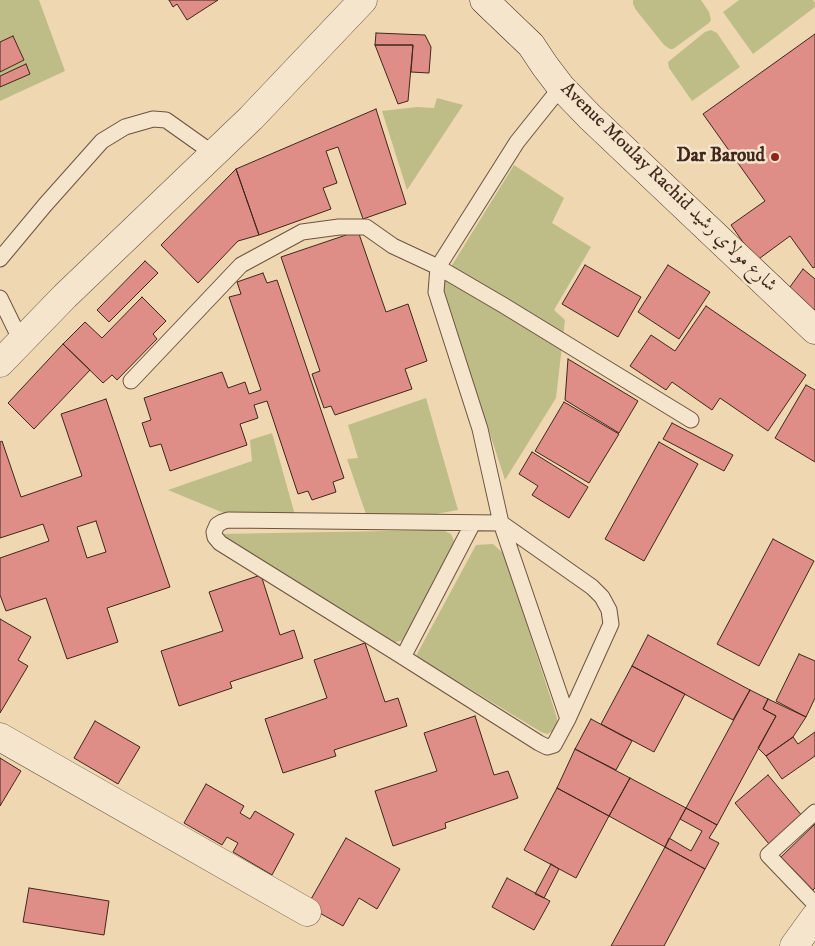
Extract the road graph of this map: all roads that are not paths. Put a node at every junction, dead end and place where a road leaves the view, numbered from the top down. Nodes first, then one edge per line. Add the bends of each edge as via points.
1 (363, 0) edge
2 (484, 0) edge
3 (561, 86) junction
4 (214, 154) junction
5 (0, 259) edge
6 (438, 267) junction
7 (0, 298) edge
8 (815, 330) edge
9 (21, 341) junction
10 (0, 363) edge
11 (131, 381) dead end
12 (691, 420) dead end
13 (473, 523) junction
14 (501, 523) junction
15 (403, 657) junction
16 (568, 720) junction
17 (0, 737) edge
18 (815, 812) edge
19 (815, 904) edge
20 (307, 912) dead end
21 (815, 917) edge
22 (794, 946) edge

1 - 4 street
2 - 3 street, Avenue Moulay Rachid شارع مولاي رشيد via 531,45
3 - 6 lane via 517,142
3 - 8 street, Avenue Moulay Rachid شارع مولاي رشيد
4 - 5 lane via 166,120 153,119 125,127 102,141
4 - 9 street
6 - 11 lane via 393,246 366,227 302,232 241,265
6 - 12 lane
6 - 14 lane via 436,292 480,429
7 - 9 lane
9 - 10 street
13 - 14 lane
13 - 15 lane
13 - 15 lane via 228,520 215,528 215,537 220,543
14 - 16 lane
14 - 16 lane via 592,587 609,610 611,624
15 - 16 lane via 547,747 554,745
17 - 20 street
18 - 19 lane via 768,855
21 - 22 street

